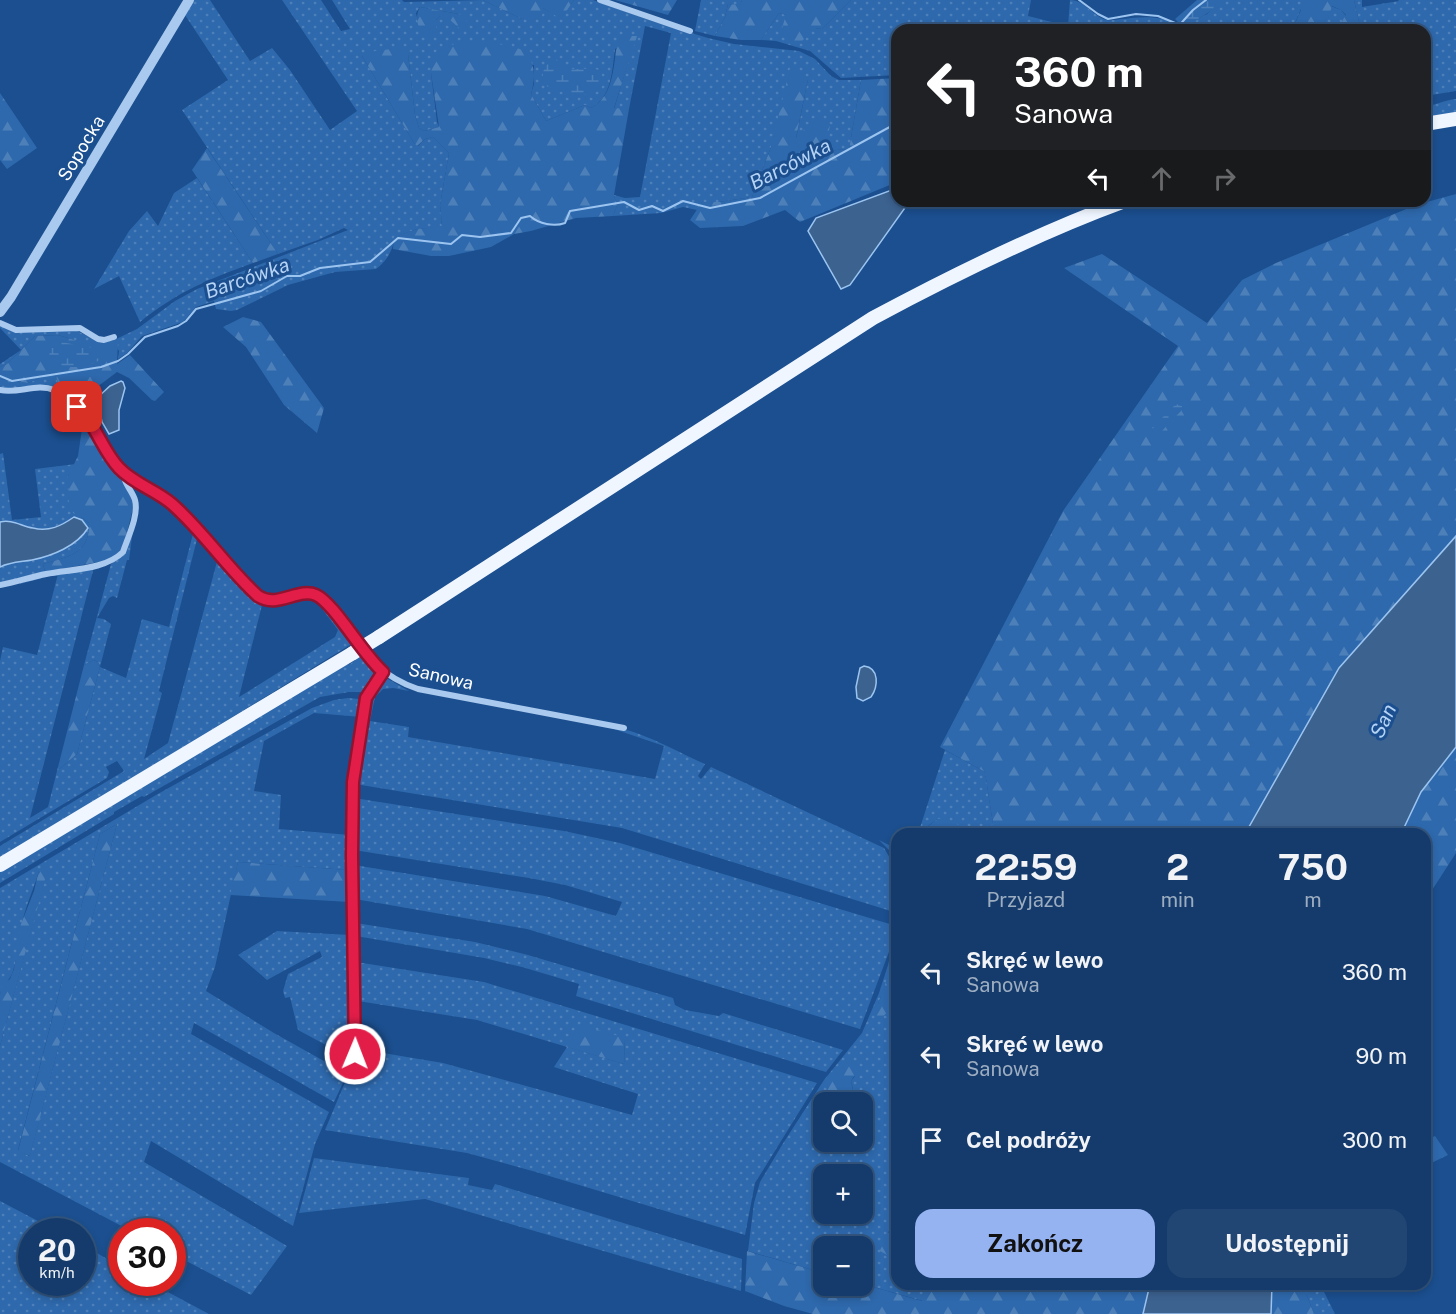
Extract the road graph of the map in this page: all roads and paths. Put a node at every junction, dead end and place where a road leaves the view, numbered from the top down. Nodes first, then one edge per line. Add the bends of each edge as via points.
1 (189, 0) edge
2 (600, 0) edge
3 (690, 30) dead end
4 (1456, 119) edge
5 (1431, 123) edge
6 (1110, 207) edge
7 (0, 312) edge
8 (0, 323) edge
9 (114, 337) dead end
10 (0, 390) edge
11 (124, 473) junction
12 (0, 585) edge
13 (383, 672) junction
14 (624, 728) dead end
15 (0, 865) edge
16 (355, 1054) dead end

1 - 7 street, Sopocka
2 - 3 street
4 - 5 main road
6 - 15 main road, bridge via 1011,248 873,318 379,637
8 - 9 street via 16,330 80,328 98,339
10 - 11 street, Sanowa via 41,387 68,399 87,416 111,459
11 - 12 street, Sanowa via 135,509 123,552 118,557
11 - 13 street, Sanowa via 173,505 263,599 276,601 308,592 319,597
13 - 14 street, Sanowa via 418,689
13 - 16 street via 366,698 353,782

